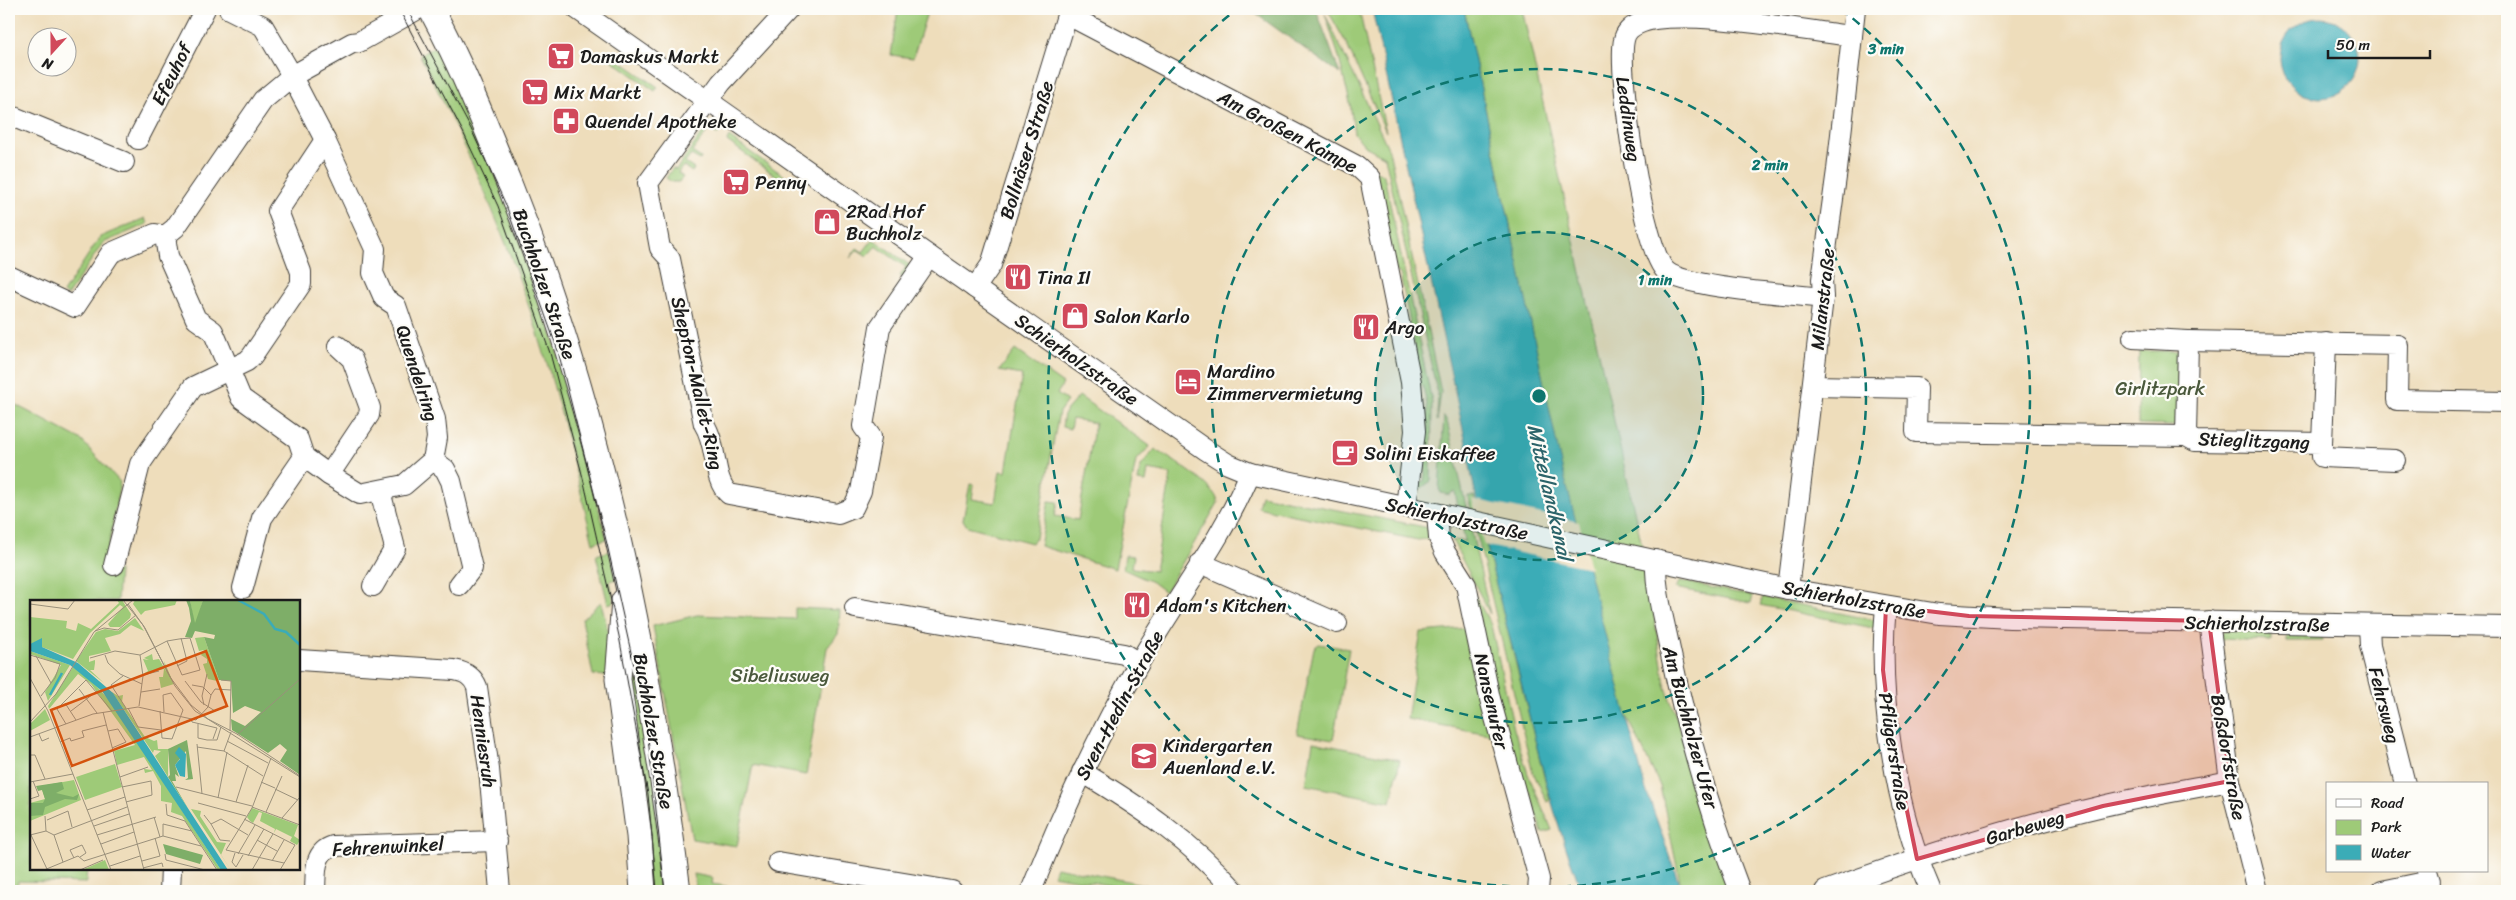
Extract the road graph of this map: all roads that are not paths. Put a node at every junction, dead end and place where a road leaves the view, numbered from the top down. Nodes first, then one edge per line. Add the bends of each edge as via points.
1 (205, 9) edge
2 (229, 9) edge
3 (418, 9) edge
4 (431, 9) edge
5 (577, 9) edge
6 (789, 9) edge
7 (1855, 9) edge
8 (1068, 12) edge
9 (1852, 36) junction
10 (292, 76) junction
11 (708, 100) junction
12 (9, 115) edge
13 (138, 139) dead end
14 (325, 140) junction
15 (124, 162) dead end
16 (164, 236) junction
17 (930, 256) junction
18 (9, 276) edge
19 (975, 288) junction
20 (1822, 298) junction
21 (2133, 338) dead end
22 (2188, 341) junction
23 (2326, 343) junction
24 (338, 346) dead end
25 (229, 369) junction
26 (1813, 386) junction
27 (2507, 402) edge
28 (2186, 436) junction
29 (2322, 443) junction
30 (304, 457) junction
31 (433, 460) junction
32 (2395, 460) dead end
33 (1250, 473) junction
34 (329, 474) junction
35 (380, 491) junction
36 (1406, 507) junction
37 (1437, 514) junction
38 (1656, 560) junction
39 (1200, 563) junction
40 (114, 566) dead end
41 (627, 572) junction
42 (459, 585) dead end
43 (373, 586) dead end
44 (243, 588) dead end
45 (1788, 589) junction
46 (1886, 606) junction
47 (856, 608) dead end
48 (2209, 622) junction
49 (1337, 623) dead end
50 (2369, 625) junction
51 (2507, 627) edge
52 (300, 660) edge
53 (1139, 663) junction
54 (1082, 772) junction
55 (2230, 781) junction
56 (2404, 782) edge
57 (497, 841) junction
58 (1917, 859) junction
59 (778, 862) dead end
60 (171, 870) edge
61 (2428, 872) edge
62 (170, 891) edge
63 (315, 891) edge
64 (500, 891) edge
65 (643, 891) edge
66 (678, 891) edge
67 (952, 891) edge
68 (1030, 891) edge
69 (1235, 891) edge
70 (1538, 891) edge
71 (1740, 891) edge
72 (1825, 891) edge
73 (1930, 891) edge
74 (2258, 891) edge
75 (2382, 891) edge

1 - 13 street, Efeuhof
2 - 10 street via 263,26
3 - 10 street
4 - 41 main road, Buchholzer Straße via 477,104 550,291 580,390
5 - 11 street, Schierholzstraße
6 - 11 street
7 - 9 street, Milanstraße
8 - 19 street, Bollnäser Straße via 991,265
8 - 36 street, Am Großen Kampe via 1357,166 1370,178 1411,382 1414,430
9 - 20 street, Milanstraße
9 - 20 street, Leddinweg via 1698,18 1648,20 1629,30 1624,40 1623,84 1632,150 1655,254 1665,271 1688,281
10 - 14 street, Quendelring
10 - 16 street via 263,100 175,228
11 - 17 street, Schierholzstraße
11 - 17 street, Shepton-Mallet-Ring via 648,183 660,248 670,259 704,424 711,435 720,482 729,494 838,514 853,508 862,491 871,437 863,426 880,327
12 - 15 street
14 - 25 street via 278,211 302,272 301,284 252,356
14 - 31 street, Quendelring via 375,249 373,273 384,298 396,306 415,355 436,420
16 - 18 street via 154,234 111,253 75,307
16 - 25 street via 168,256 196,319 213,331
17 - 19 street, Schierholzstraße
19 - 33 street, Schierholzstraße via 1206,450
20 - 26 street, Milanstraße
21 - 22 street
22 - 23 street
22 - 28 street
23 - 27 street via 2398,345 2397,400
23 - 29 street, Stieglitzgang
24 - 34 street via 352,359 370,408 369,416
25 - 30 street via 242,398 298,439
25 - 40 street via 193,387 140,464
26 - 28 street via 1917,388 1916,432
26 - 45 street, Milanstraße
28 - 29 street, Stieglitzgang via 2195,441
29 - 32 street, Stieglitzgang via 2322,457
30 - 34 street
30 - 44 street via 262,518
31 - 35 street via 411,481
31 - 42 street via 451,481 472,568
33 - 36 street, Schierholzstraße
33 - 39 street, Sven-Hedin-Straße
34 - 35 street via 360,494
35 - 43 street via 395,548
36 - 37 street, Schierholzstraße
37 - 38 street, Schierholzstraße
37 - 70 street, Nansenufer via 1439,538 1466,586 1490,699 1539,879
38 - 45 street, Schierholzstraße
38 - 71 street, Am Buchholzer Ufer via 1656,581 1690,736 1706,794
39 - 49 street
39 - 53 street, Sven-Hedin-Straße
41 - 65 main road, Buchholzer Straße via 619,636 618,679
41 - 66 main road, Buchholzer Straße via 667,806
45 - 46 street, Schierholzstraße
46 - 48 street, Schierholzstraße via 1968,616
46 - 58 street, Pflügerstraße via 1883,670 1901,796
47 - 53 street via 1124,654
48 - 50 street, Schierholzstraße
48 - 55 street, Boßdorfstraße
50 - 51 street, Schierholzstraße
50 - 56 street, Fehrsweg via 2370,646
52 - 57 street, Henniesruh via 454,670 469,675 477,687
53 - 54 street, Sven-Hedin-Straße
54 - 68 street, Sven-Hedin-Straße
54 - 69 street via 1177,834
55 - 58 street, Garbeweg via 2103,806
55 - 74 street, Boßdorfstraße
57 - 63 street, Fehrenwinkel via 324,848 318,862
57 - 64 street, Henniesruh
58 - 72 street, Garbeweg
58 - 73 street, Pflügerstraße
59 - 67 street
60 - 62 street
61 - 75 street via 2430,880

